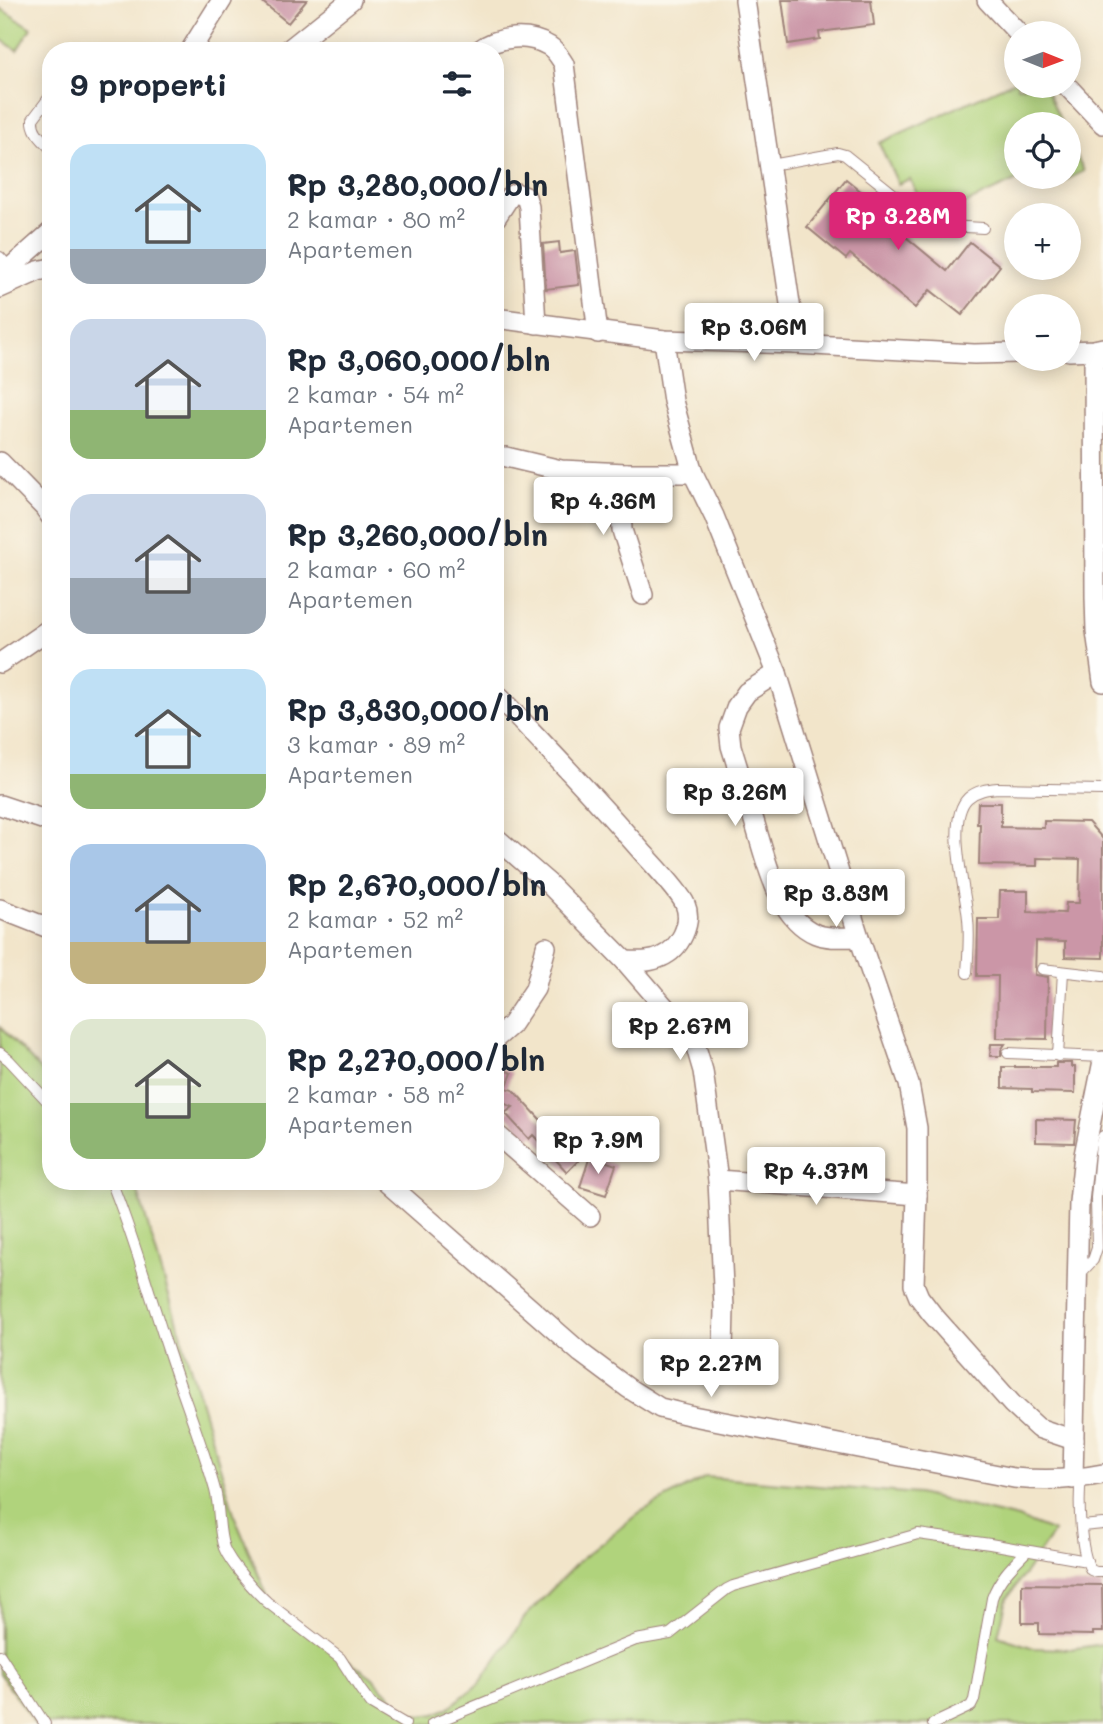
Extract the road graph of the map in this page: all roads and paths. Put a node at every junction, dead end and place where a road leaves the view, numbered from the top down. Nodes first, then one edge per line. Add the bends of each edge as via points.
1 (222, 0) edge
2 (351, 0) edge
3 (745, 0) edge
4 (987, 0) edge
5 (1007, 21) edge
6 (196, 42) edge
7 (298, 42) edge
8 (496, 42) edge
9 (1078, 98) edge
10 (42, 108) edge
11 (1103, 124) edge
12 (42, 140) edge
13 (771, 165) junction
14 (504, 206) edge
15 (983, 228) dead end
16 (42, 239) edge
17 (4, 267) edge
18 (42, 270) edge
19 (0, 288) edge
20 (504, 319) edge
21 (537, 324) junction
22 (598, 333) junction
23 (664, 340) junction
24 (796, 344) junction
25 (1099, 349) edge
26 (1081, 350) edge
27 (1004, 353) edge
28 (506, 457) dead end
29 (0, 462) edge
30 (626, 473) junction
31 (693, 473) junction
32 (42, 505) edge
33 (643, 595) dead end
34 (42, 634) edge
35 (0, 663) edge
36 (777, 673) junction
37 (1103, 682) edge
38 (504, 702) edge
39 (1103, 790) edge
40 (0, 805) edge
41 (42, 819) edge
42 (504, 845) edge
43 (0, 909) edge
44 (42, 925) edge
45 (859, 937) junction
46 (546, 947) dead end
47 (625, 961) junction
48 (1042, 969) dead end
49 (1063, 972) junction
50 (967, 973) dead end
51 (1103, 976) edge
52 (504, 1031) edge
53 (0, 1053) edge
54 (1007, 1053) dead end
55 (1058, 1056) junction
56 (1103, 1059) edge
57 (1100, 1093) edge
58 (42, 1095) edge
59 (1103, 1136) edge
60 (504, 1141) edge
61 (718, 1180) junction
62 (114, 1190) edge
63 (395, 1190) edge
64 (917, 1195) junction
65 (590, 1216) dead end
66 (1078, 1276) junction
67 (723, 1351) dead end
68 (1074, 1440) junction
69 (1103, 1474) edge
70 (1077, 1479) junction
71 (1103, 1524) edge
72 (1082, 1526) junction
73 (1027, 1551) junction
74 (1087, 1561) junction
75 (1103, 1572) edge
76 (0, 1655) edge
77 (45, 1724) edge
78 (405, 1724) edge
79 (432, 1724) edge
80 (933, 1724) edge

1 - 6 street
2 - 7 street
3 - 13 street
4 - 5 street
8 - 22 street via 533,38 552,48 564,64
9 - 11 street
10 - 12 lane via 32,122
13 - 15 lane via 845,155 932,225
13 - 24 street
14 - 21 street via 513,194 526,197
16 - 17 street
18 - 19 street
20 - 21 street
21 - 22 street
22 - 23 street
23 - 24 street
23 - 31 street via 673,401
24 - 27 street
25 - 26 street
25 - 37 street via 1095,597
28 - 30 street via 561,470
29 - 32 street
30 - 31 street
30 - 33 street via 622,530
31 - 36 street
34 - 35 street
36 - 45 street
36 - 45 street via 747,692 729,728 773,883 803,926 834,938
38 - 47 street via 606,809 685,904 687,927 678,945 663,957
39 - 50 lane via 998,788 982,790 968,799 960,813 958,832 968,917
40 - 41 street
42 - 47 street
43 - 44 street
45 - 64 street via 909,1084 916,1128
46 - 52 street via 535,989
47 - 61 street via 696,1047 704,1071
48 - 49 lane
49 - 51 lane
49 - 55 lane
53 - 58 lane
54 - 55 lane
55 - 56 lane
56 - 57 street
57 - 66 street via 1084,1155
59 - 66 lane via 1096,1198 1097,1248
60 - 65 street
61 - 64 street
61 - 67 street
62 - 78 lane via 216,1492 223,1546 229,1558 267,1602 340,1658 371,1704
63 - 70 street via 581,1353 660,1408 1014,1478
64 - 68 street via 914,1285 919,1297 1038,1428
66 - 68 street
68 - 70 street
69 - 70 street
70 - 72 lane
71 - 72 lane
72 - 74 lane
73 - 74 lane
73 - 79 lane via 918,1534 800,1566 727,1589 670,1634 636,1640
73 - 80 lane via 996,1586 971,1706
74 - 75 lane via 1091,1570
76 - 77 lane

